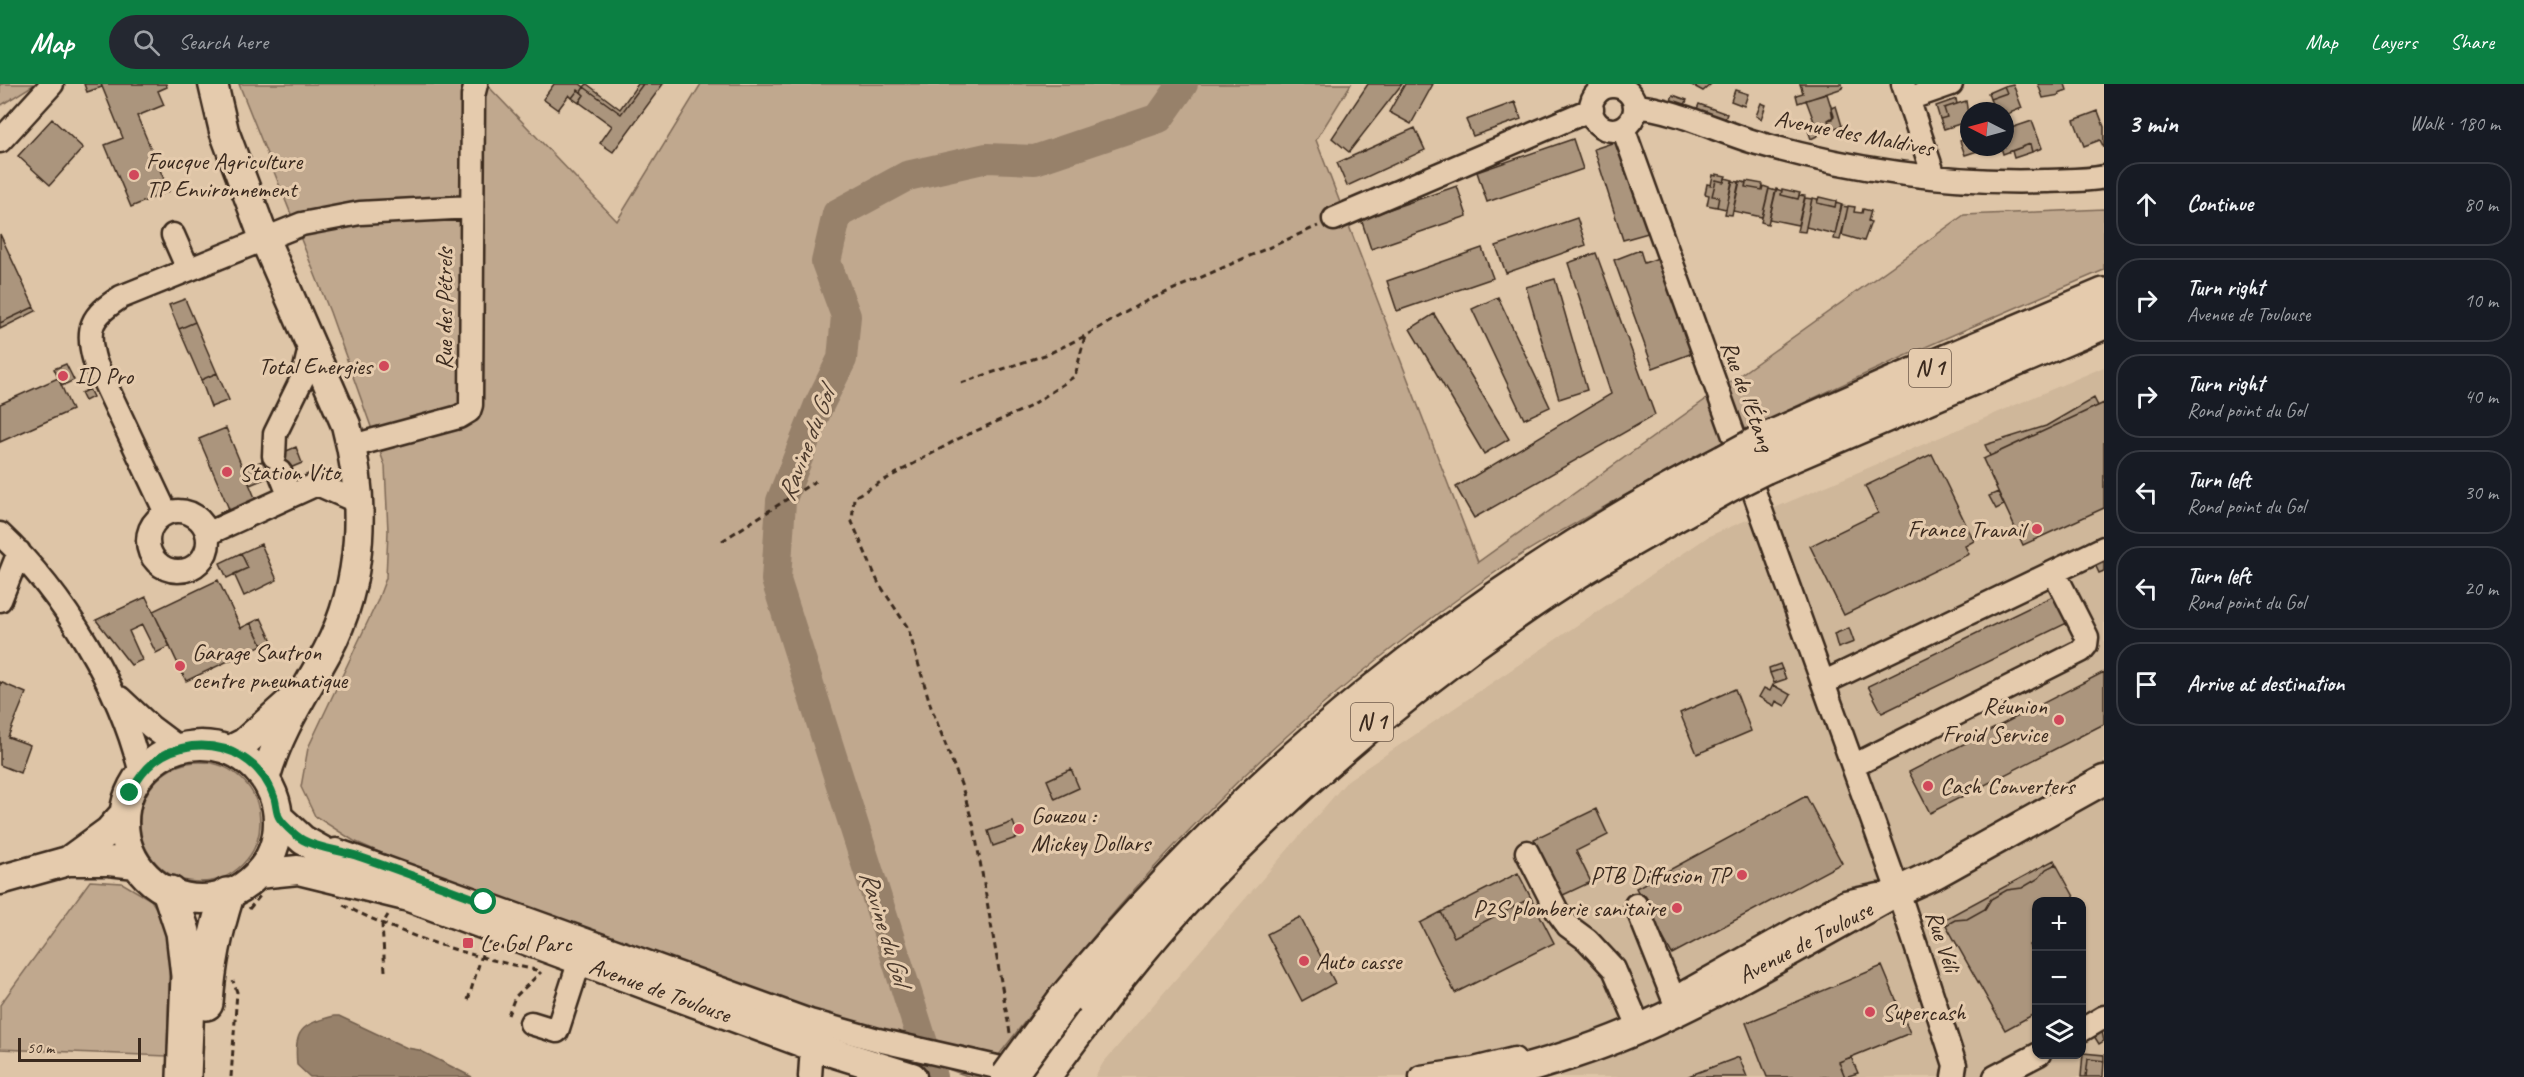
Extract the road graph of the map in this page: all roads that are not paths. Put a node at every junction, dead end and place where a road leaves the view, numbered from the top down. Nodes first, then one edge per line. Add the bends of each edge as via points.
1 (52, 84) edge
2 (213, 84) edge
3 (476, 84) edge
4 (1951, 84) edge
5 (1622, 91) edge
6 (1906, 91) edge
7 (1592, 109) junction
8 (1623, 128) junction
9 (3, 129) edge
10 (1934, 176) junction
11 (2104, 177) edge
12 (471, 207) junction
13 (1334, 219) road end
14 (173, 235) dead end
15 (264, 238) junction
16 (188, 269) junction
17 (2104, 295) edge
18 (2104, 322) edge
19 (311, 344) junction
20 (352, 446) junction
21 (1761, 456) junction
22 (1728, 473) junction
23 (289, 495) junction
24 (358, 502) junction
25 (166, 513) junction
26 (0, 534) edge
27 (207, 534) junction
28 (2104, 548) edge
29 (19, 552) junction
30 (2054, 573) junction
31 (0, 600) edge
32 (1823, 683) junction
33 (112, 691) junction
34 (303, 691) junction
35 (179, 748) junction
36 (230, 750) junction
37 (1853, 766) junction
38 (141, 774) junction
39 (265, 779) junction
40 (2104, 780) edge
41 (124, 814) junction
42 (278, 818) junction
43 (303, 840) junction
44 (1527, 852) dead end
45 (68, 861) junction
46 (136, 864) junction
47 (5, 875) edge
48 (263, 884) junction
49 (1898, 891) junction
50 (170, 893) junction
51 (236, 904) junction
52 (1635, 904) dead end
53 (398, 906) junction
54 (577, 971) junction
55 (1676, 1004) junction
56 (2104, 1017) edge
57 (531, 1023) dead end
58 (1637, 1023) junction
59 (2086, 1028) edge
60 (812, 1046) junction
61 (2032, 1058) edge
62 (901, 1064) edge
63 (1956, 1073) edge
64 (1027, 1076) edge
65 (184, 1077) edge
66 (201, 1077) edge
67 (810, 1077) edge
68 (1421, 1077) edge
69 (1495, 1077) edge
70 (1995, 1077) edge

1 - 9 street
2 - 15 main road via 224,131
3 - 12 street, Rue des Pétrels
4 - 6 street
5 - 7 street via 1599,92
5 - 8 street via 1630,122
5 - 10 street, Avenue des Maldives via 1666,111 1759,143 1882,171
6 - 10 street
7 - 8 street via 1600,125 1614,130
7 - 13 street
8 - 32 street, Rue de l'Étang
10 - 11 street, Avenue des Maldives via 2010,182
12 - 15 street via 360,213 302,224
12 - 20 street, Rue des Pétrels via 469,411
14 - 16 street
15 - 16 street
15 - 19 main road
16 - 25 street via 104,308 92,323 89,342 95,363
17 - 21 highway, N 1 via 1886,387
18 - 21 highway, N 1
19 - 20 main road
19 - 23 street via 303,377 275,434 277,464
20 - 24 main road
21 - 22 highway, N 1, bridge
22 - 64 highway, N 1 via 1530,602 1355,735 1195,888 1074,1034
22 - 64 highway, N 1, bridge via 1652,500 1509,588 1392,674 1302,751 1156,894 1065,999
23 - 24 street via 317,484
23 - 27 street
24 - 34 main road via 357,566 347,603 328,650
25 - 27 street via 191,514 204,525
25 - 27 street via 157,519 148,538 153,558 170,570 180,571 199,562 205,554
26 - 29 street
28 - 30 street
29 - 31 street
29 - 33 street via 64,610
30 - 32 street
30 - 37 street via 2087,637 2081,651
32 - 37 street, Rue de l'Étang
33 - 35 street
33 - 38 street
34 - 36 main road
34 - 39 main road via 272,754
35 - 36 main road via 205,744
35 - 38 main road via 151,762
36 - 39 main road via 244,757
37 - 49 street, Rue de l'Étang
38 - 41 main road
39 - 42 main road
40 - 49 main road, Avenue de Toulouse
41 - 45 main road via 109,831
41 - 46 main road via 126,840
42 - 43 main road, Avenue de Toulouse
42 - 48 main road
43 - 53 main road, Avenue de Toulouse via 353,869
43 - 62 street via 368,860 810,1021
44 - 58 street via 1568,926 1614,969
45 - 46 main road
45 - 47 main road
46 - 50 main road
48 - 51 main road via 249,883
48 - 53 main road, Avenue de Toulouse via 298,870
49 - 55 main road, Avenue de Toulouse
49 - 63 street, Rue Véli
50 - 51 main road
50 - 65 highway via 183,932 188,976
51 - 66 highway via 214,938
52 - 55 street
53 - 54 main road, Avenue de Toulouse
54 - 57 street via 557,1031
54 - 60 main road, Avenue de Toulouse
55 - 58 main road, Avenue de Toulouse
56 - 59 street
58 - 68 street via 1474,1069
58 - 69 main road, Avenue de Toulouse via 1556,1060
60 - 62 main road, Avenue de Toulouse
60 - 67 street
61 - 70 street
62 - 64 street via 965,1061

